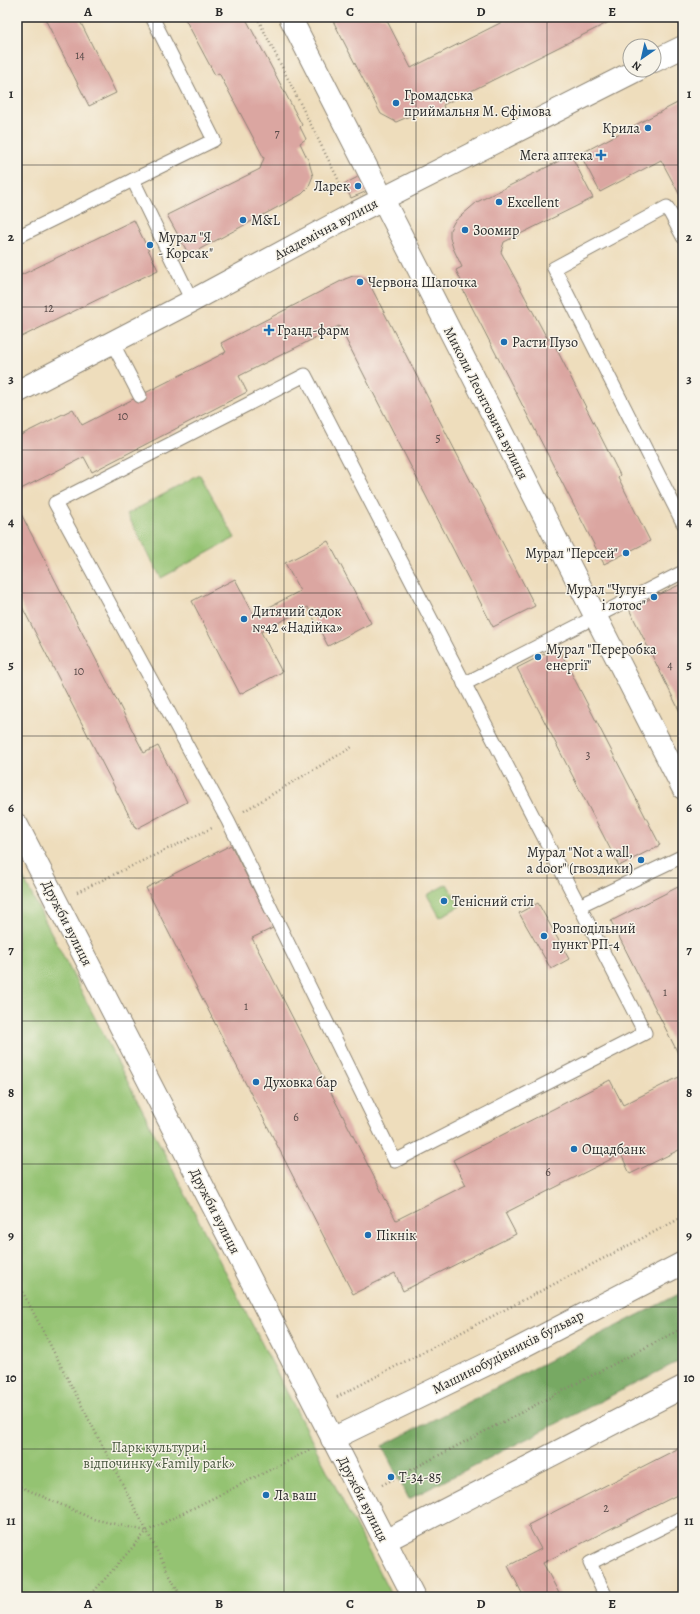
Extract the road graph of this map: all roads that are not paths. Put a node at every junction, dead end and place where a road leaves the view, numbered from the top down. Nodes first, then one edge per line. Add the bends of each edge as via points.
1 (152, 17) edge
2 (290, 17) edge
3 (683, 47) edge
4 (662, 57) edge
5 (622, 78) edge
6 (133, 180) junction
7 (383, 199) junction
8 (17, 237) edge
9 (683, 237) edge
10 (192, 301) junction
11 (112, 342) junction
12 (17, 392) edge
13 (140, 396) dead end
14 (683, 523) edge
15 (683, 572) edge
16 (596, 617) junction
17 (464, 684) junction
18 (683, 788) edge
19 (17, 825) edge
20 (683, 856) edge
21 (579, 906) junction
22 (683, 1263) edge
23 (683, 1387) edge
24 (332, 1439) junction
25 (683, 1517) edge
26 (385, 1541) junction
27 (414, 1597) edge
28 (606, 1597) edge

1 - 6 lane via 214,140
2 - 7 street, Миколи Леонтовича вулиця
3 - 4 street
5 - 7 street, Академічна вулиця
6 - 8 lane
6 - 10 lane
7 - 10 street, Академічна вулиця
7 - 16 street, Миколи Леонтовича вулиця
9 - 14 lane via 667,207 554,268
10 - 11 street, Академічна вулиця
11 - 12 street, Академічна вулиця
11 - 13 lane
15 - 16 lane
16 - 17 lane
16 - 18 street, Миколи Леонтовича вулиця
17 - 21 lane
17 - 21 lane via 306,375 55,503 228,821 395,1161 644,1033
19 - 24 street, Дружби вулиця
20 - 21 lane
22 - 24 street, Машинобудівників бульвар via 510,1353
23 - 26 street
24 - 26 street, Дружби вулиця
25 - 28 lane via 590,1563
26 - 27 street, Дружби вулиця

